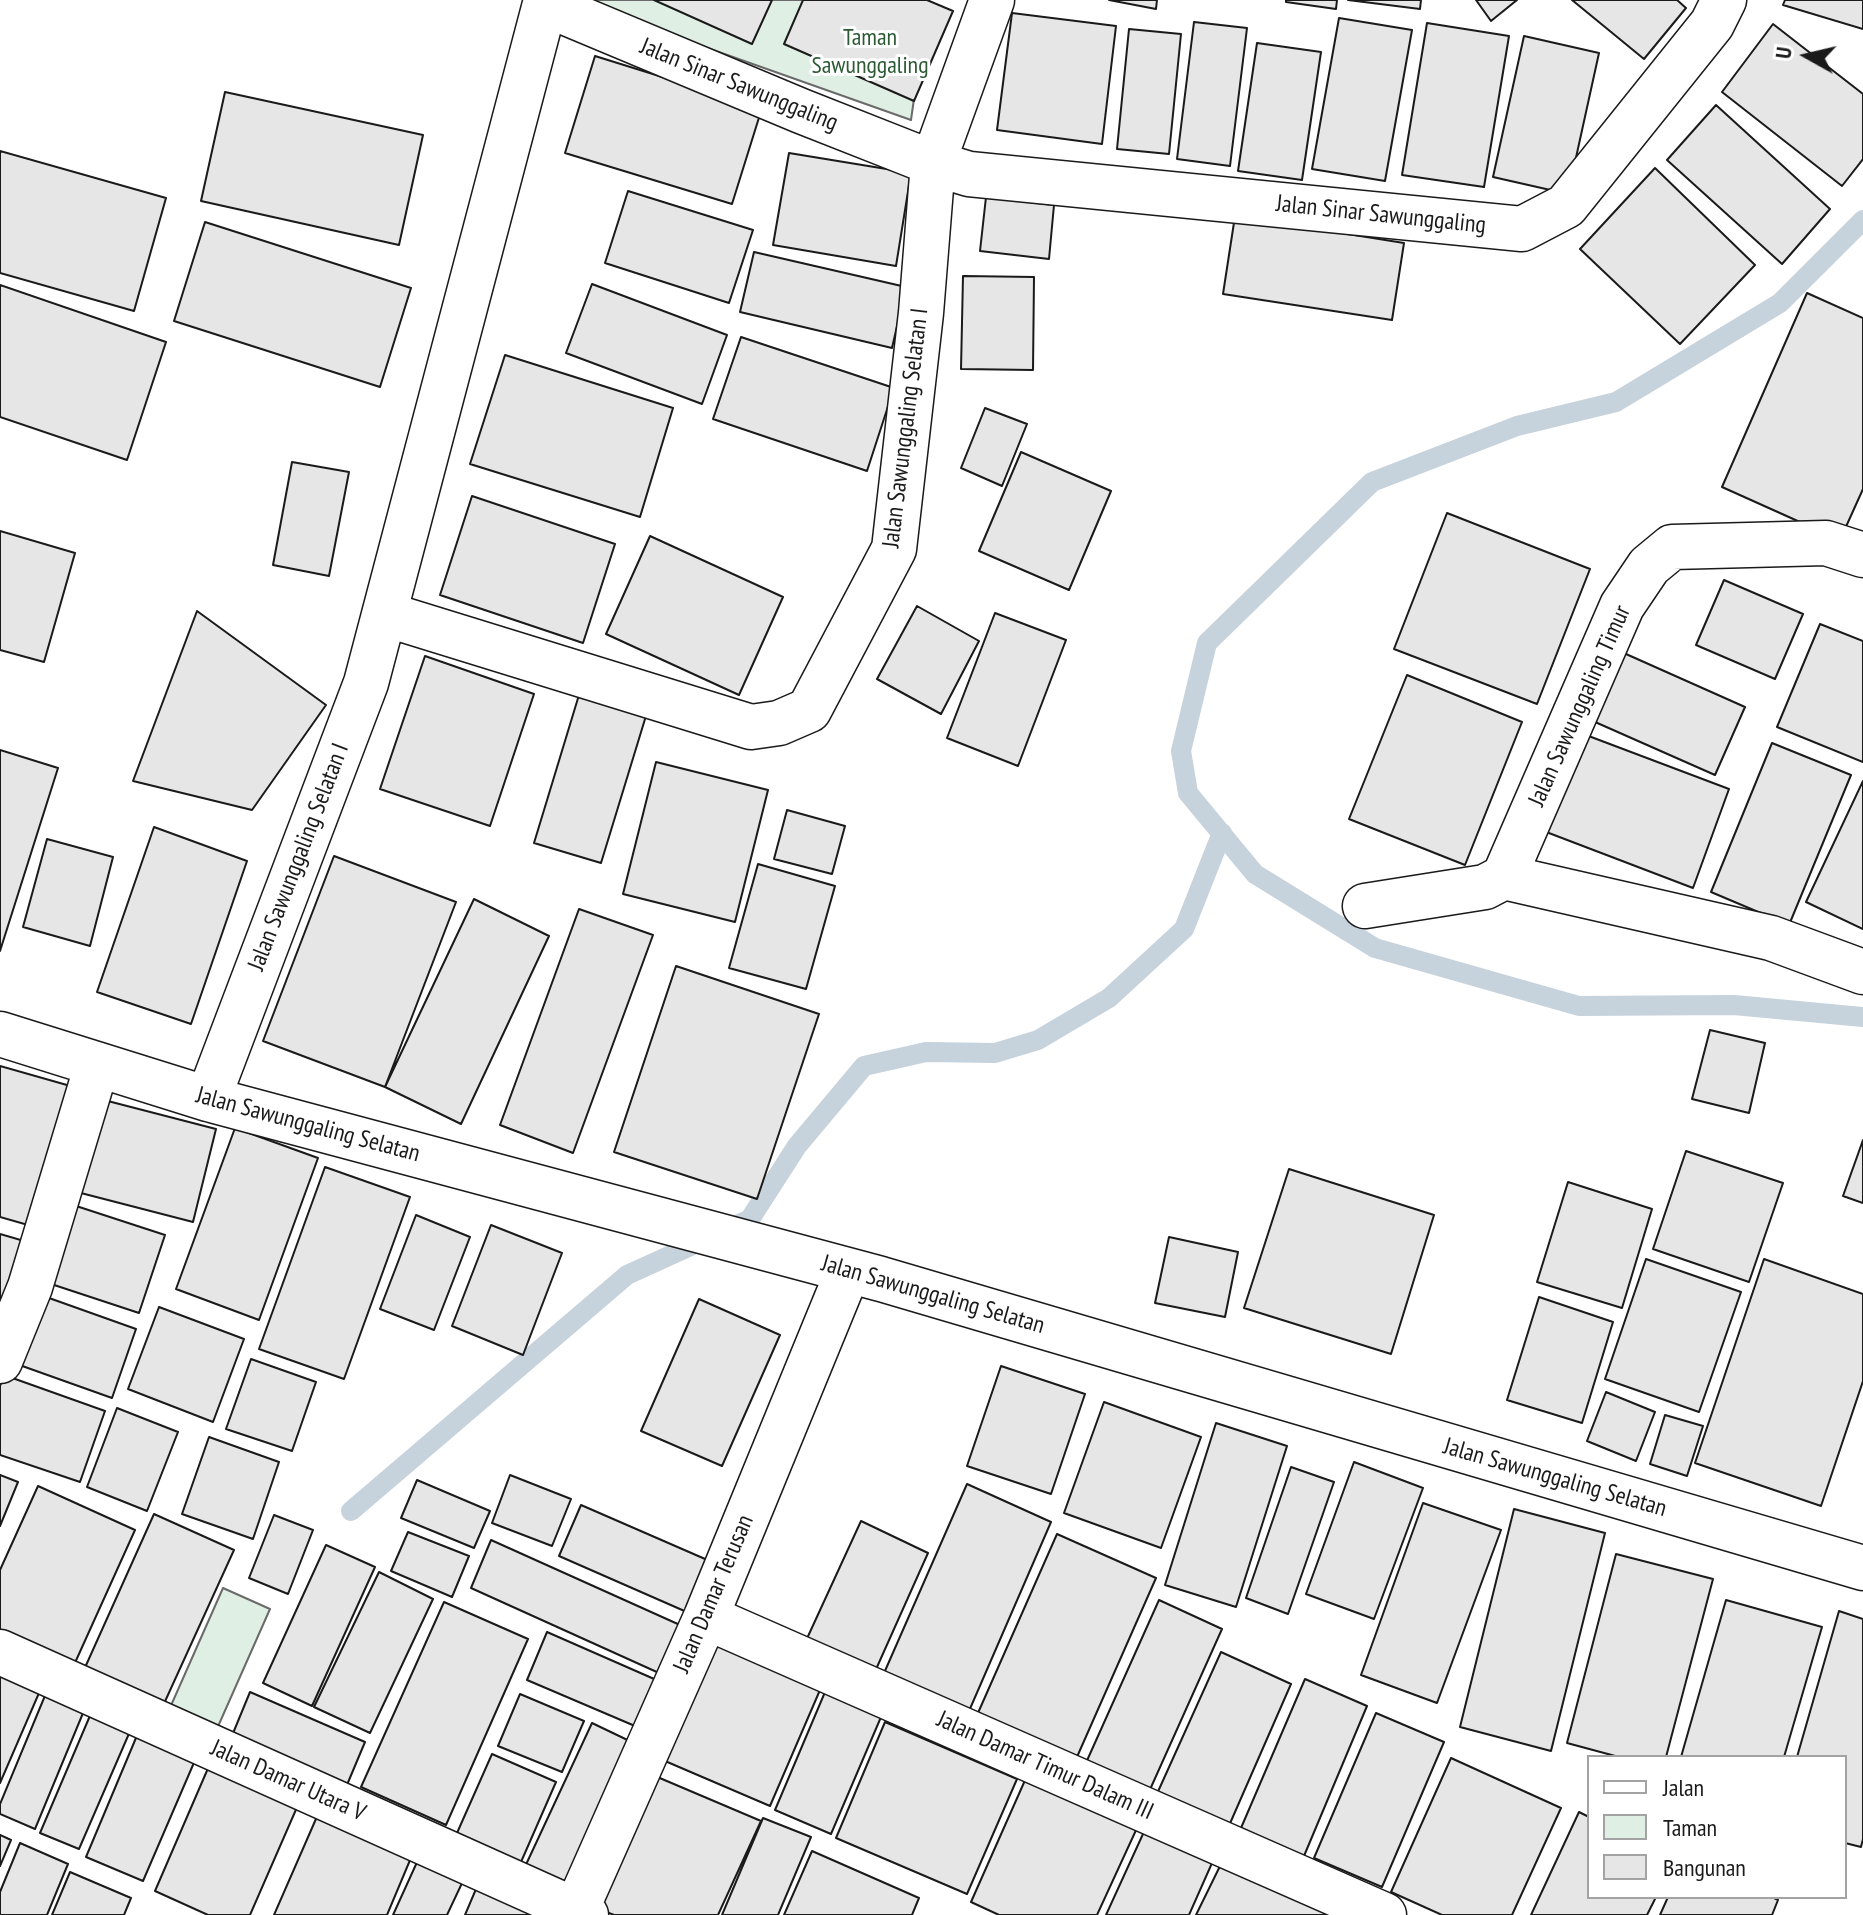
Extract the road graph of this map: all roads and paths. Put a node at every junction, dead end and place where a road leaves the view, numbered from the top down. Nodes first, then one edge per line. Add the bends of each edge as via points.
1 (992, 0) edge
2 (1724, 0) edge
3 (545, 2) edge
4 (933, 163) junction
5 (1863, 555) edge
6 (385, 614) junction
7 (1504, 877) junction
8 (1365, 906) dead end
9 (1863, 972) edge
10 (0, 1034) edge
11 (97, 1065) junction
12 (208, 1099) junction
13 (848, 1271) junction
14 (0, 1361) edge
15 (1863, 1568) edge
16 (706, 1617) junction
17 (0, 1652) edge
18 (579, 1914) edge
19 (1384, 1915) edge

1 - 4 street
2 - 4 street, Jalan Sinar Sawunggaling via 1712,24 1566,206 1522,229 969,174
3 - 4 street, Jalan Sinar Sawunggaling
3 - 6 street, Jalan Sawunggaling Selatan I
4 - 6 street, Jalan Sawunggaling Selatan I via 894,549 809,710 779,723 751,727
5 - 7 street, Jalan Sawunggaling Timur via 1826,543 1672,547 1649,566 1622,606
6 - 12 street, Jalan Sawunggaling Selatan I via 366,683
7 - 8 street via 1485,887
7 - 9 street via 1771,938
10 - 11 street, Jalan Sawunggaling Selatan
11 - 12 street, Jalan Sawunggaling Selatan
11 - 14 street via 30,1287
12 - 13 street, Jalan Sawunggaling Selatan
13 - 15 street, Jalan Sawunggaling Selatan
13 - 16 street, Jalan Damar Terusan
16 - 18 street, Jalan Damar Terusan
16 - 19 street, Jalan Damar Timur Dalam III
17 - 18 street, Jalan Damar Utara V

